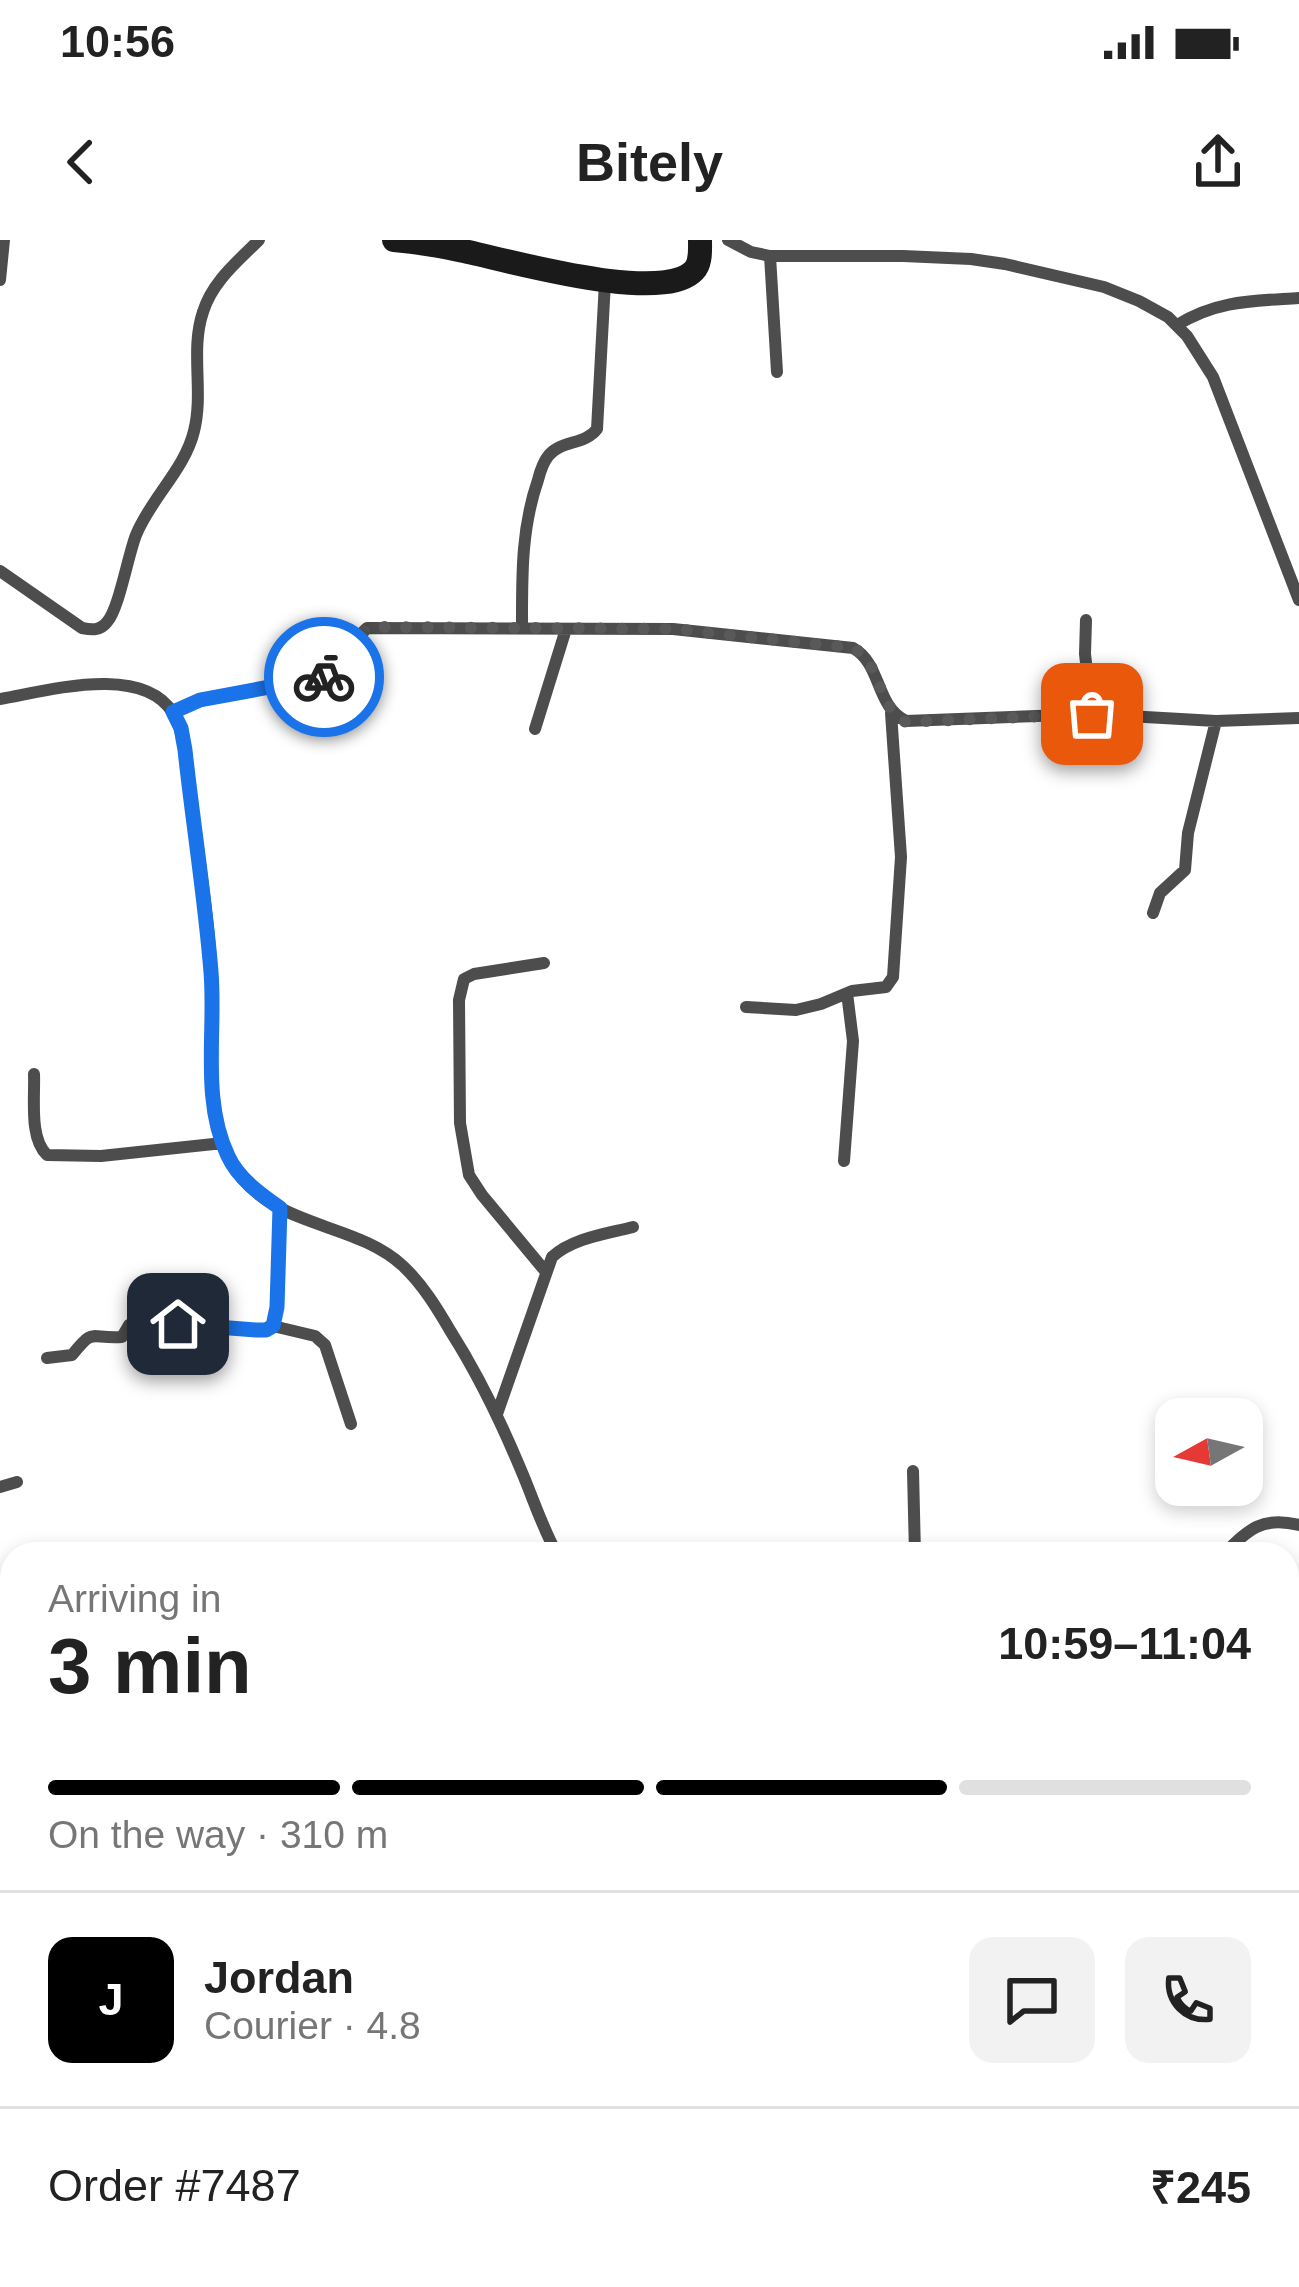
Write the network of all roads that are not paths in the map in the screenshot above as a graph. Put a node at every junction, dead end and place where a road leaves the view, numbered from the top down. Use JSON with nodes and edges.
{"nodes":[{"id":1,"x":4,"y":240,"type":"edge"},
{"id":2,"x":259,"y":240,"type":"edge"},
{"id":3,"x":394,"y":240,"type":"edge"},
{"id":4,"x":700,"y":240,"type":"edge"},
{"id":5,"x":728,"y":240,"type":"edge"},
{"id":6,"x":931,"y":240,"type":"edge"},
{"id":7,"x":770,"y":256,"type":"junction"},
{"id":8,"x":920,"y":257,"type":"junction"},
{"id":9,"x":0,"y":280,"type":"edge"},
{"id":10,"x":605,"y":282,"type":"junction"},
{"id":11,"x":1299,"y":298,"type":"edge"},
{"id":12,"x":1177,"y":325,"type":"junction"},
{"id":13,"x":777,"y":372,"type":"dead end"},
{"id":14,"x":0,"y":571,"type":"edge"},
{"id":15,"x":1299,"y":600,"type":"edge"},
{"id":16,"x":1086,"y":620,"type":"dead end"},
{"id":17,"x":522,"y":628,"type":"junction"},
{"id":18,"x":566,"y":629,"type":"junction"},
{"id":19,"x":0,"y":699,"type":"edge"},
{"id":20,"x":173,"y":712,"type":"junction"},
{"id":21,"x":892,"y":713,"type":"junction"},
{"id":22,"x":1092,"y":714,"type":"junction"},
{"id":23,"x":1299,"y":718,"type":"edge"},
{"id":24,"x":1216,"y":721,"type":"junction"},
{"id":25,"x":535,"y":729,"type":"dead end"},
{"id":26,"x":1154,"y":913,"type":"dead end"},
{"id":27,"x":544,"y":963,"type":"dead end"},
{"id":28,"x":847,"y":993,"type":"junction"},
{"id":29,"x":746,"y":1007,"type":"dead end"},
{"id":30,"x":34,"y":1073,"type":"dead end"},
{"id":31,"x":223,"y":1143,"type":"junction"},
{"id":32,"x":844,"y":1161,"type":"dead end"},
{"id":33,"x":280,"y":1208,"type":"junction"},
{"id":34,"x":633,"y":1227,"type":"dead end"},
{"id":35,"x":546,"y":1272,"type":"junction"},
{"id":36,"x":273,"y":1326,"type":"junction"},
{"id":37,"x":47,"y":1358,"type":"dead end"},
{"id":38,"x":496,"y":1414,"type":"junction"},
{"id":39,"x":350,"y":1424,"type":"dead end"},
{"id":40,"x":914,"y":1471,"type":"dead end"},
{"id":41,"x":17,"y":1482,"type":"dead end"},
{"id":42,"x":0,"y":1487,"type":"edge"},
{"id":43,"x":1299,"y":1525,"type":"edge"},
{"id":44,"x":551,"y":1542,"type":"edge"},
{"id":45,"x":916,"y":1542,"type":"edge"},
{"id":46,"x":1236,"y":1542,"type":"edge"}],
"edges":[{"from":1,"to":9,"type":"street"},
{"from":2,"to":14,"type":"street"},
{"from":3,"to":10,"type":"main road"},
{"from":4,"to":10,"type":"main road"},
{"from":5,"to":7,"type":"street"},
{"from":6,"to":8,"type":"street"},
{"from":7,"to":8,"type":"street"},
{"from":7,"to":13,"type":"street"},
{"from":8,"to":12,"type":"street"},
{"from":10,"to":17,"type":"street"},
{"from":11,"to":12,"type":"street"},
{"from":12,"to":15,"type":"street"},
{"from":16,"to":22,"type":"street"},
{"from":17,"to":18,"type":"street"},
{"from":17,"to":20,"type":"street"},
{"from":18,"to":21,"type":"street"},
{"from":18,"to":25,"type":"street"},
{"from":19,"to":20,"type":"street"},
{"from":20,"to":31,"type":"street"},
{"from":21,"to":22,"type":"street"},
{"from":21,"to":28,"type":"street"},
{"from":22,"to":24,"type":"street"},
{"from":23,"to":24,"type":"street"},
{"from":24,"to":26,"type":"street"},
{"from":27,"to":35,"type":"street"},
{"from":28,"to":29,"type":"street"},
{"from":28,"to":32,"type":"street"},
{"from":30,"to":31,"type":"street"},
{"from":31,"to":33,"type":"street"},
{"from":33,"to":36,"type":"street"},
{"from":33,"to":38,"type":"street"},
{"from":34,"to":35,"type":"street"},
{"from":35,"to":38,"type":"street"},
{"from":36,"to":37,"type":"street"},
{"from":36,"to":39,"type":"street"},
{"from":38,"to":44,"type":"street"},
{"from":40,"to":45,"type":"street"},
{"from":41,"to":42,"type":"street"},
{"from":43,"to":46,"type":"street"}]}
